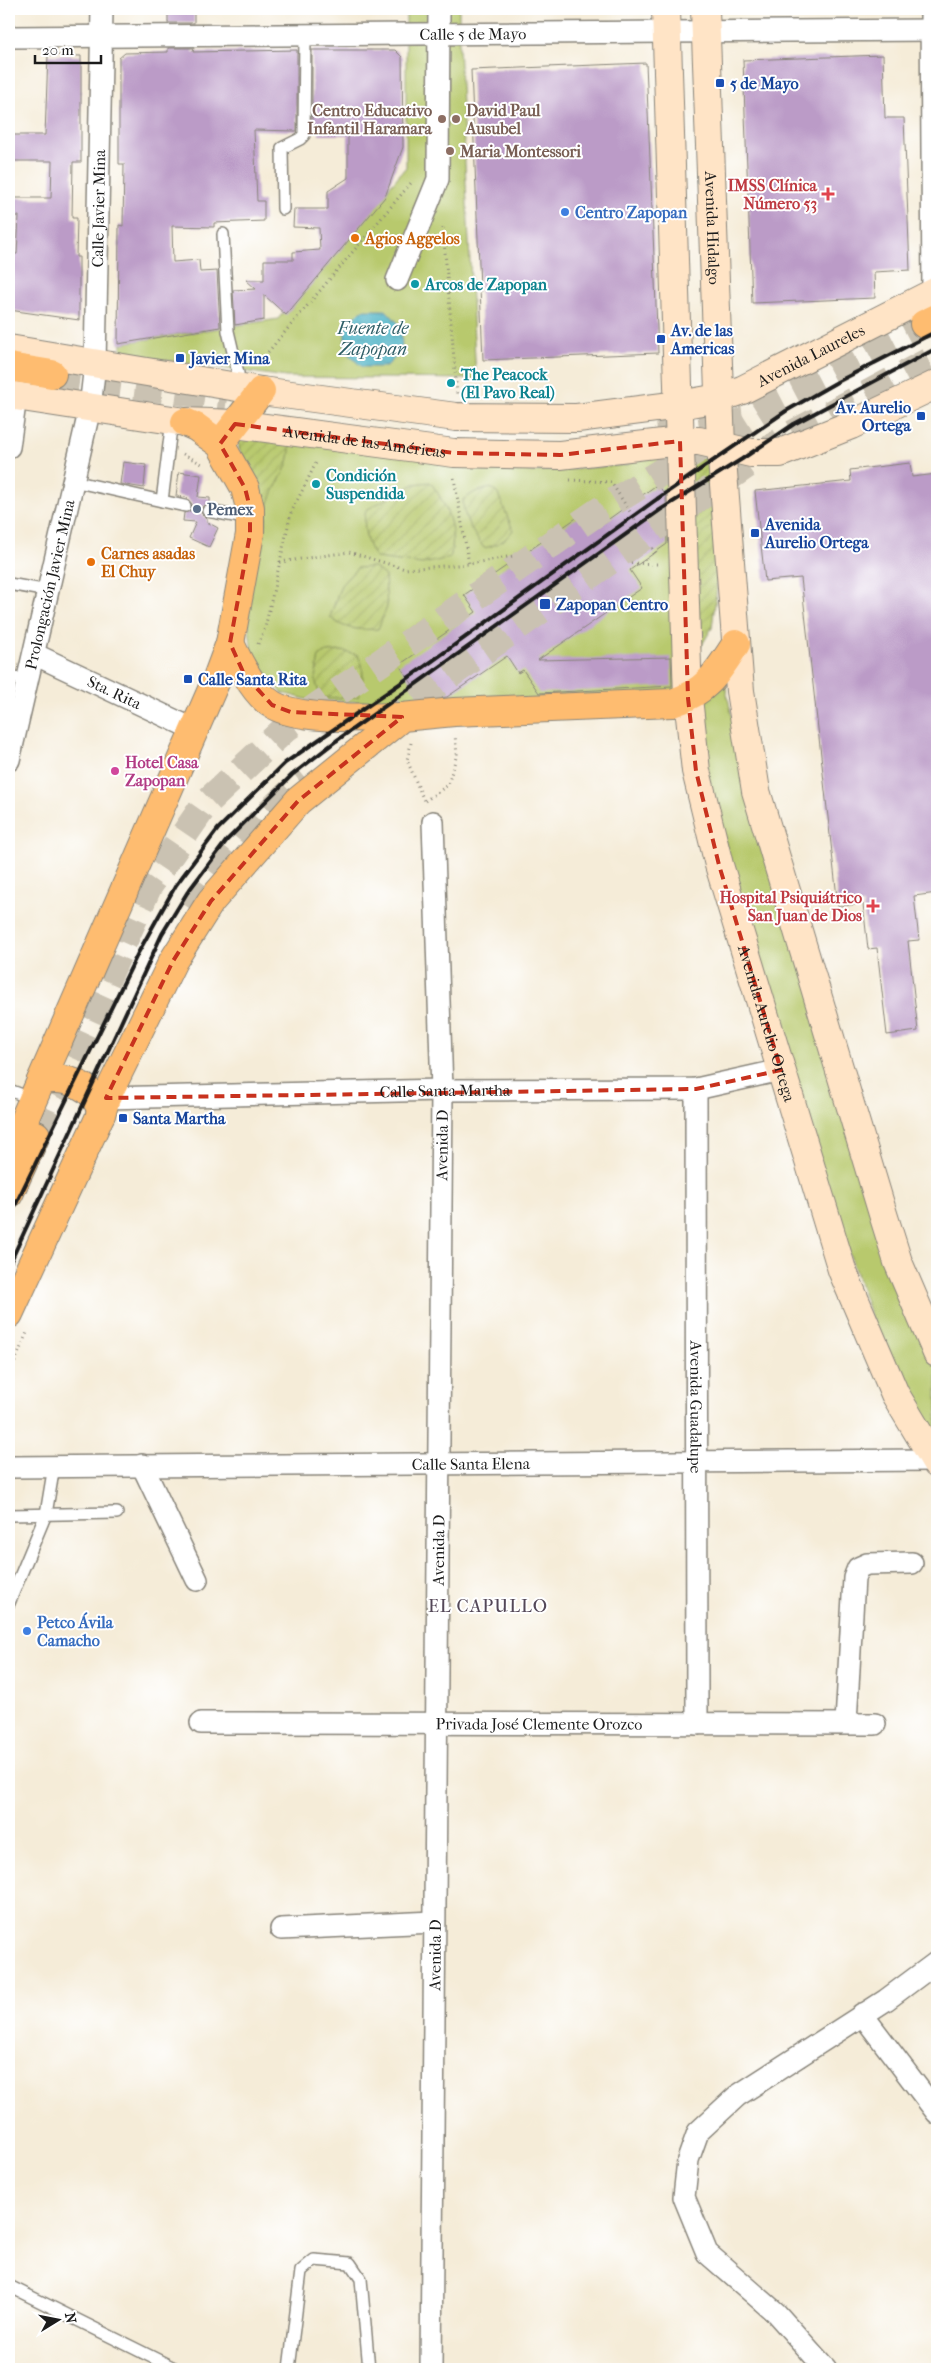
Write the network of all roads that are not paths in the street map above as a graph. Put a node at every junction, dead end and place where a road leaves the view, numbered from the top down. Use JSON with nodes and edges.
{"nodes":[{"id":1,"x":102,"y":9,"type":"edge"},
{"id":2,"x":439,"y":9,"type":"edge"},
{"id":3,"x":666,"y":20,"type":"edge"},
{"id":4,"x":705,"y":20,"type":"edge"},
{"id":5,"x":933,"y":23,"type":"edge"},
{"id":6,"x":439,"y":34,"type":"junction"},
{"id":7,"x":305,"y":35,"type":"junction"},
{"id":8,"x":9,"y":36,"type":"edge"},
{"id":9,"x":101,"y":37,"type":"junction"},
{"id":10,"x":283,"y":209,"type":"dead end"},
{"id":11,"x":223,"y":234,"type":"dead end"},
{"id":12,"x":397,"y":280,"type":"dead end"},
{"id":13,"x":933,"y":307,"type":"edge"},
{"id":14,"x":9,"y":349,"type":"edge"},
{"id":15,"x":95,"y":364,"type":"junction"},
{"id":16,"x":9,"y":368,"type":"edge"},
{"id":17,"x":52,"y":374,"type":"tunnel mouth"},
{"id":18,"x":937,"y":384,"type":"edge"},
{"id":19,"x":250,"y":389,"type":"junction"},
{"id":20,"x":12,"y":395,"type":"edge"},
{"id":21,"x":719,"y":398,"type":"junction"},
{"id":22,"x":679,"y":405,"type":"junction"},
{"id":23,"x":90,"y":408,"type":"junction"},
{"id":24,"x":178,"y":421,"type":"junction"},
{"id":25,"x":228,"y":434,"type":"junction"},
{"id":26,"x":680,"y":440,"type":"junction"},
{"id":27,"x":721,"y":446,"type":"junction"},
{"id":28,"x":9,"y":447,"type":"edge"},
{"id":29,"x":73,"y":481,"type":"junction"},
{"id":30,"x":162,"y":501,"type":"junction"},
{"id":31,"x":185,"y":506,"type":"dead end"},
{"id":32,"x":208,"y":511,"type":"dead end"},
{"id":33,"x":250,"y":519,"type":"junction"},
{"id":34,"x":9,"y":584,"type":"edge"},
{"id":35,"x":48,"y":591,"type":"junction"},
{"id":36,"x":230,"y":643,"type":"junction"},
{"id":37,"x":736,"y":644,"type":"junction"},
{"id":38,"x":34,"y":654,"type":"junction"},
{"id":39,"x":18,"y":678,"type":"edge"},
{"id":40,"x":688,"y":698,"type":"junction"},
{"id":41,"x":410,"y":716,"type":"junction"},
{"id":42,"x":194,"y":730,"type":"junction"},
{"id":43,"x":9,"y":760,"type":"edge"},
{"id":44,"x":433,"y":822,"type":"road end"},
{"id":45,"x":782,"y":1070,"type":"junction"},
{"id":46,"x":696,"y":1088,"type":"junction"},
{"id":47,"x":28,"y":1090,"type":"edge"},
{"id":48,"x":442,"y":1090,"type":"junction"},
{"id":49,"x":103,"y":1106,"type":"junction"},
{"id":50,"x":37,"y":1134,"type":"tunnel mouth"},
{"id":51,"x":71,"y":1150,"type":"dead end"},
{"id":52,"x":9,"y":1154,"type":"edge"},
{"id":53,"x":9,"y":1194,"type":"edge"},
{"id":54,"x":9,"y":1289,"type":"edge"},
{"id":55,"x":9,"y":1314,"type":"edge"},
{"id":56,"x":937,"y":1353,"type":"edge"},
{"id":57,"x":697,"y":1461,"type":"junction"},
{"id":58,"x":936,"y":1462,"type":"edge"},
{"id":59,"x":438,"y":1463,"type":"junction"},
{"id":60,"x":142,"y":1465,"type":"junction"},
{"id":61,"x":54,"y":1466,"type":"junction"},
{"id":62,"x":9,"y":1467,"type":"edge"},
{"id":63,"x":117,"y":1513,"type":"dead end"},
{"id":64,"x":46,"y":1514,"type":"junction"},
{"id":65,"x":9,"y":1515,"type":"edge"},
{"id":66,"x":912,"y":1563,"type":"dead end"},
{"id":67,"x":197,"y":1580,"type":"dead end"},
{"id":68,"x":9,"y":1603,"type":"edge"},
{"id":69,"x":201,"y":1723,"type":"dead end"},
{"id":70,"x":436,"y":1723,"type":"junction"},
{"id":71,"x":697,"y":1724,"type":"junction"},
{"id":72,"x":846,"y":1724,"type":"junction"},
{"id":73,"x":875,"y":1724,"type":"dead end"},
{"id":74,"x":434,"y":1922,"type":"junction"},
{"id":75,"x":280,"y":1928,"type":"dead end"},
{"id":76,"x":937,"y":1962,"type":"edge"},
{"id":77,"x":862,"y":2014,"type":"junction"},
{"id":78,"x":937,"y":2113,"type":"edge"},
{"id":79,"x":9,"y":2286,"type":"edge"},
{"id":80,"x":176,"y":2369,"type":"edge"},
{"id":81,"x":289,"y":2369,"type":"edge"},
{"id":82,"x":369,"y":2369,"type":"edge"},
{"id":83,"x":431,"y":2369,"type":"edge"},
{"id":84,"x":826,"y":2369,"type":"edge"}],
"edges":[{"from":1,"to":9,"type":"street","name":"Calle Javier Mina"},
{"from":2,"to":6,"type":"street"},
{"from":3,"to":4,"type":"street","name":"Calle 5 de Mayo"},
{"from":3,"to":6,"type":"street","name":"Calle 5 de Mayo"},
{"from":3,"to":22,"type":"main road"},
{"from":4,"to":5,"type":"street","name":"Calle 5 de Mayo"},
{"from":4,"to":21,"type":"main road","name":"Avenida Hidalgo"},
{"from":5,"to":13,"type":"street"},
{"from":6,"to":7,"type":"street","name":"Calle 5 de Mayo"},
{"from":6,"to":12,"type":"street"},
{"from":7,"to":9,"type":"street","name":"Calle 5 de Mayo"},
{"from":7,"to":10,"type":"lane"},
{"from":8,"to":9,"type":"street","name":"Calle 5 de Mayo"},
{"from":9,"to":15,"type":"street","name":"Calle Javier Mina"},
{"from":11,"to":19,"type":"lane"},
{"from":13,"to":21,"type":"main road","name":"Avenida Laureles"},
{"from":14,"to":15,"type":"main road"},
{"from":15,"to":19,"type":"main road"},
{"from":15,"to":23,"type":"street","name":"Calle Javier Mina"},
{"from":16,"to":17,"type":"main road"},
{"from":18,"to":27,"type":"main road"},
{"from":19,"to":22,"type":"main road"},
{"from":19,"to":25,"type":"main road"},
{"from":20,"to":23,"type":"main road","name":"Avenida de las Américas"},
{"from":20,"to":28,"type":"street"},
{"from":21,"to":22,"type":"main road","name":"Avenida Laureles"},
{"from":21,"to":27,"type":"main road","name":"Avenida Hidalgo"},
{"from":22,"to":26,"type":"main road"},
{"from":23,"to":24,"type":"main road","name":"Avenida de las Américas"},
{"from":23,"to":29,"type":"street","name":"Prolongación Javier Mina"},
{"from":24,"to":25,"type":"main road","name":"Avenida de las Américas"},
{"from":24,"to":30,"type":"lane"},
{"from":25,"to":26,"type":"main road","name":"Avenida de las Américas"},
{"from":25,"to":33,"type":"main road"},
{"from":26,"to":27,"type":"main road","name":"Avenida de las Américas"},
{"from":26,"to":40,"type":"main road","name":"Avenida Aurelio Ortega"},
{"from":27,"to":37,"type":"main road"},
{"from":29,"to":30,"type":"lane"},
{"from":29,"to":35,"type":"street","name":"Prolongación Javier Mina"},
{"from":30,"to":31,"type":"lane"},
{"from":32,"to":33,"type":"lane"},
{"from":33,"to":36,"type":"main road"},
{"from":34,"to":35,"type":"lane"},
{"from":35,"to":38,"type":"street","name":"Prolongación Javier Mina"},
{"from":36,"to":41,"type":"main road"},
{"from":36,"to":42,"type":"main road"},
{"from":37,"to":40,"type":"main road"},
{"from":37,"to":56,"type":"main road"},
{"from":38,"to":39,"type":"street","name":"Prolongación Javier Mina"},
{"from":38,"to":42,"type":"street","name":"Sta. Rita"},
{"from":39,"to":43,"type":"street","name":"Prolongación Javier Mina"},
{"from":40,"to":41,"type":"main road"},
{"from":40,"to":45,"type":"main road","name":"Avenida Aurelio Ortega"},
{"from":41,"to":49,"type":"main road"},
{"from":42,"to":47,"type":"main road"},
{"from":44,"to":48,"type":"street","name":"Avenida D"},
{"from":45,"to":46,"type":"street","name":"Calle Santa Martha"},
{"from":45,"to":58,"type":"main road","name":"Avenida Aurelio Ortega"},
{"from":46,"to":48,"type":"street","name":"Calle Santa Martha"},
{"from":46,"to":57,"type":"street","name":"Avenida Guadalupe"},
{"from":47,"to":49,"type":"main road"},
{"from":47,"to":52,"type":"main road"},
{"from":48,"to":49,"type":"street","name":"Calle Santa Martha"},
{"from":48,"to":59,"type":"street","name":"Avenida D"},
{"from":49,"to":55,"type":"main road"},
{"from":50,"to":53,"type":"main road"},
{"from":51,"to":54,"type":"main road"},
{"from":57,"to":58,"type":"street","name":"Calle Santa Elena"},
{"from":57,"to":59,"type":"street","name":"Calle Santa Elena"},
{"from":57,"to":71,"type":"street","name":"Avenida Guadalupe"},
{"from":59,"to":60,"type":"street","name":"Calle Santa Elena"},
{"from":59,"to":70,"type":"street","name":"Avenida D"},
{"from":60,"to":61,"type":"street","name":"Calle Santa Elena"},
{"from":60,"to":67,"type":"street"},
{"from":61,"to":62,"type":"street","name":"Calle Santa Elena"},
{"from":61,"to":64,"type":"lane"},
{"from":63,"to":64,"type":"lane"},
{"from":64,"to":65,"type":"lane"},
{"from":64,"to":68,"type":"lane"},
{"from":66,"to":72,"type":"street"},
{"from":69,"to":70,"type":"street","name":"Privada José Clemente Orozco"},
{"from":70,"to":71,"type":"street","name":"Privada José Clemente Orozco"},
{"from":70,"to":74,"type":"street","name":"Avenida D"},
{"from":71,"to":72,"type":"street","name":"Privada José Clemente Orozco"},
{"from":72,"to":73,"type":"street","name":"Privada José Clemente Orozco"},
{"from":74,"to":75,"type":"street"},
{"from":74,"to":83,"type":"street","name":"Avenida D"},
{"from":76,"to":77,"type":"street"},
{"from":77,"to":78,"type":"street"},
{"from":77,"to":84,"type":"street"},
{"from":79,"to":80,"type":"lane"},
{"from":81,"to":82,"type":"lane"}]}
